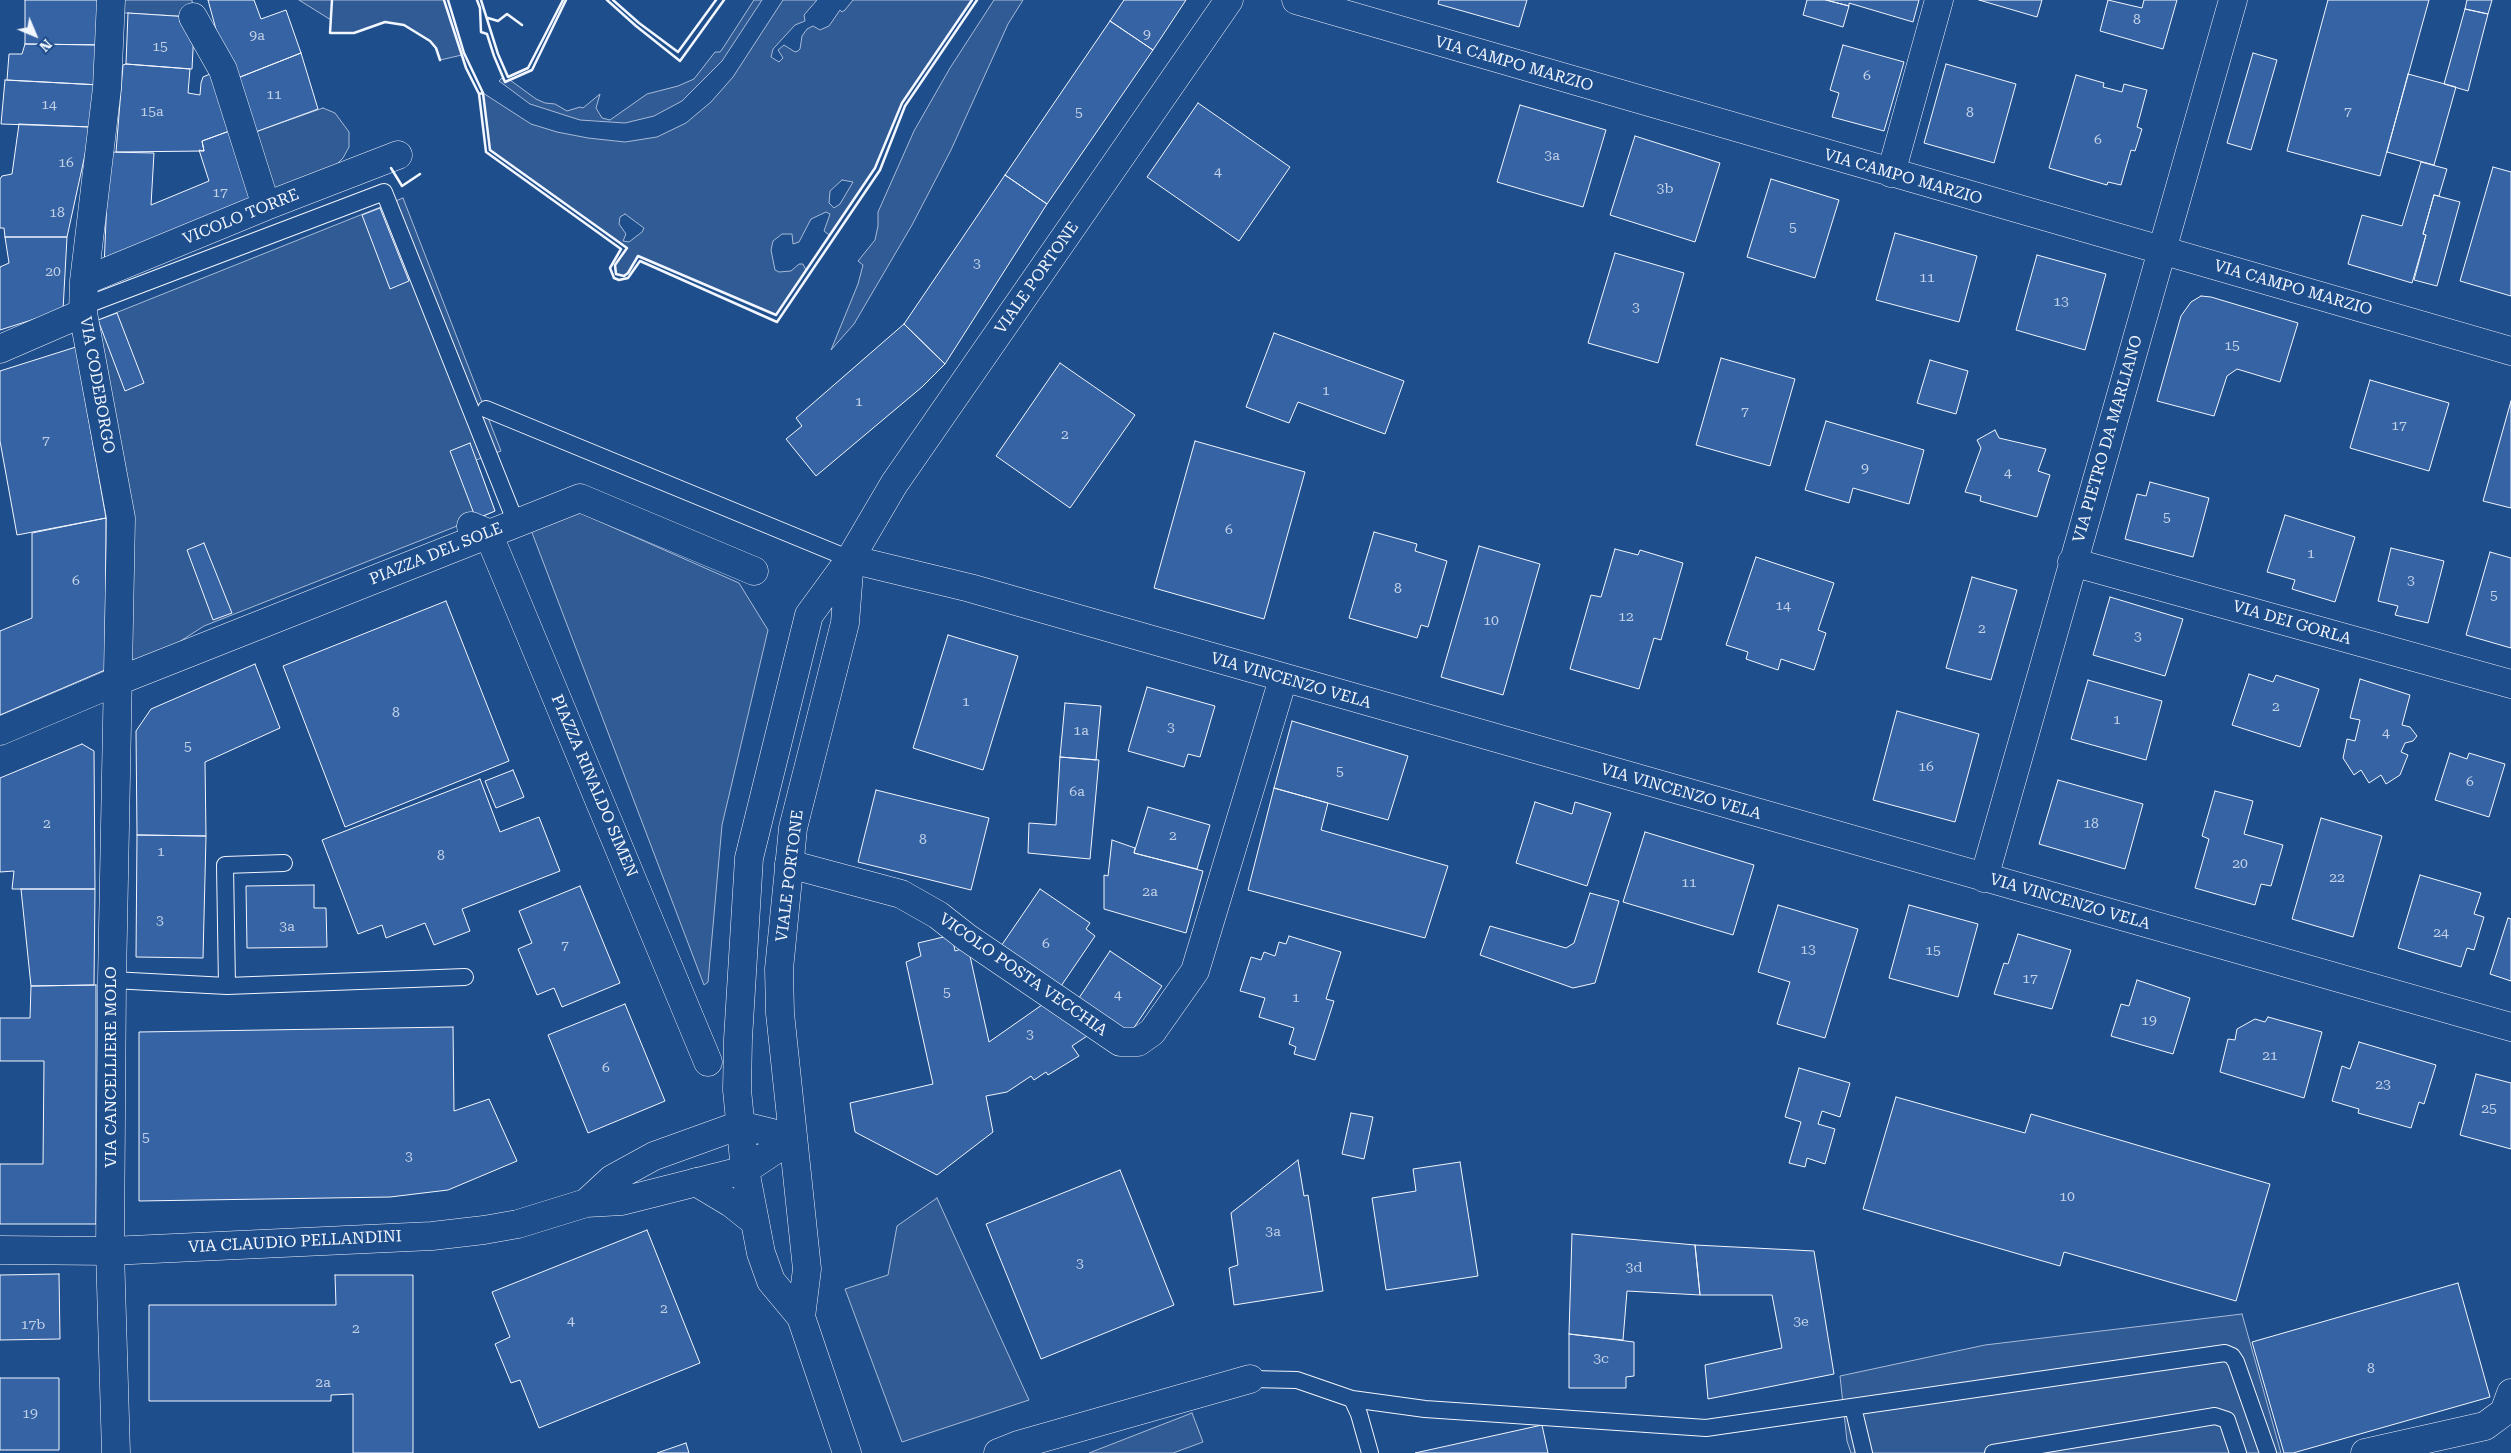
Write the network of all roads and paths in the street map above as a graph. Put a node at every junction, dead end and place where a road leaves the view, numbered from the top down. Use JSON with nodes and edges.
{"nodes":[{"id":1,"x":111,"y":0,"type":"edge"},
{"id":2,"x":1229,"y":0,"type":"edge"},
{"id":3,"x":1296,"y":0,"type":"edge"},
{"id":4,"x":1939,"y":0,"type":"edge"},
{"id":5,"x":2233,"y":0,"type":"edge"},
{"id":6,"x":193,"y":17,"type":"dead end"},
{"id":7,"x":398,"y":155,"type":"dead end"},
{"id":8,"x":1891,"y":174,"type":"junction"},
{"id":9,"x":266,"y":206,"type":"junction"},
{"id":10,"x":2163,"y":250,"type":"junction"},
{"id":11,"x":84,"y":300,"type":"junction"},
{"id":12,"x":0,"y":349,"type":"edge"},
{"id":13,"x":2511,"y":351,"type":"edge"},
{"id":14,"x":486,"y":410,"type":"dead end"},
{"id":15,"x":516,"y":523,"type":"junction"},
{"id":16,"x":477,"y":528,"type":"junction"},
{"id":17,"x":850,"y":559,"type":"junction"},
{"id":18,"x":2072,"y":562,"type":"junction"},
{"id":19,"x":754,"y":571,"type":"dead end"},
{"id":20,"x":1283,"y":679,"type":"junction"},
{"id":21,"x":118,"y":681,"type":"junction"},
{"id":22,"x":2511,"y":684,"type":"edge"},
{"id":23,"x":0,"y":731,"type":"edge"},
{"id":24,"x":284,"y":863,"type":"dead end"},
{"id":25,"x":789,"y":864,"type":"junction"},
{"id":26,"x":1984,"y":878,"type":"junction"},
{"id":27,"x":465,"y":977,"type":"dead end"},
{"id":28,"x":112,"y":980,"type":"junction"},
{"id":29,"x":227,"y":986,"type":"junction"},
{"id":30,"x":2511,"y":1026,"type":"edge"},
{"id":31,"x":708,"y":1062,"type":"dead end"},
{"id":32,"x":740,"y":1124,"type":"junction"},
{"id":33,"x":793,"y":1138,"type":"junction"},
{"id":34,"x":745,"y":1170,"type":"junction"},
{"id":35,"x":696,"y":1182,"type":"junction"},
{"id":36,"x":586,"y":1202,"type":"junction"},
{"id":37,"x":755,"y":1222,"type":"junction"},
{"id":38,"x":0,"y":1250,"type":"edge"},
{"id":39,"x":110,"y":1251,"type":"junction"},
{"id":40,"x":801,"y":1317,"type":"junction"},
{"id":41,"x":1250,"y":1379,"type":"joint"},
{"id":42,"x":2511,"y":1393,"type":"edge"},
{"id":43,"x":1352,"y":1399,"type":"junction"},
{"id":44,"x":1853,"y":1407,"type":"junction"},
{"id":45,"x":116,"y":1453,"type":"edge"},
{"id":46,"x":847,"y":1453,"type":"edge"},
{"id":47,"x":998,"y":1453,"type":"edge"},
{"id":48,"x":1370,"y":1453,"type":"edge"},
{"id":49,"x":1864,"y":1453,"type":"edge"},
{"id":50,"x":1993,"y":1453,"type":"edge"},
{"id":51,"x":2238,"y":1453,"type":"edge"},
{"id":52,"x":2268,"y":1453,"type":"edge"},
{"id":53,"x":2365,"y":1453,"type":"edge"}],
"edges":[{"from":1,"to":11,"type":"street","name":"VIA CODEBORGO"},
{"from":2,"to":17,"type":"street","name":"VIALE PORTONE"},
{"from":3,"to":8,"type":"street","name":"VIA CAMPO MARZIO"},
{"from":4,"to":8,"type":"street"},
{"from":5,"to":10,"type":"street","name":"VIA PIETRO DA MARLIANO"},
{"from":6,"to":9,"type":"street"},
{"from":7,"to":9,"type":"street","name":"VICOLO TORRE"},
{"from":8,"to":10,"type":"street","name":"VIA CAMPO MARZIO"},
{"from":9,"to":11,"type":"street","name":"VICOLO TORRE"},
{"from":10,"to":13,"type":"street","name":"VIA CAMPO MARZIO"},
{"from":10,"to":18,"type":"street","name":"VIA PIETRO DA MARLIANO"},
{"from":11,"to":12,"type":"street","name":"VICOLO TORRE"},
{"from":11,"to":15,"type":"lane"},
{"from":11,"to":21,"type":"street","name":"VIA CODEBORGO"},
{"from":14,"to":17,"type":"lane"},
{"from":15,"to":16,"type":"street","name":"PIAZZA DEL SOLE"},
{"from":15,"to":19,"type":"street","name":"PIAZZA DEL SOLE"},
{"from":16,"to":21,"type":"street","name":"PIAZZA DEL SOLE"},
{"from":16,"to":31,"type":"street","name":"PIAZZA RINALDO SIMEN"},
{"from":17,"to":20,"type":"street","name":"VIA VINCENZO VELA"},
{"from":17,"to":25,"type":"street","name":"VIALE PORTONE"},
{"from":17,"to":32,"type":"street","name":"VIALE PORTONE"},
{"from":18,"to":22,"type":"street","name":"VIA DEI GORLA"},
{"from":18,"to":26,"type":"street","name":"VIA PIETRO DA MARLIANO"},
{"from":20,"to":25,"type":"street","name":"VICOLO POSTA VECCHIA"},
{"from":20,"to":26,"type":"street","name":"VIA VINCENZO VELA"},
{"from":21,"to":23,"type":"street","name":"PIAZZA DEL SOLE"},
{"from":21,"to":28,"type":"street","name":"VIA CANCELLIERE MOLO"},
{"from":24,"to":29,"type":"lane"},
{"from":25,"to":33,"type":"street","name":"VIALE PORTONE"},
{"from":26,"to":30,"type":"street","name":"VIA VINCENZO VELA"},
{"from":27,"to":29,"type":"lane"},
{"from":28,"to":29,"type":"lane"},
{"from":28,"to":39,"type":"street","name":"VIA CANCELLIERE MOLO"},
{"from":32,"to":33,"type":"street"},
{"from":32,"to":34,"type":"street","name":"VIALE PORTONE"},
{"from":32,"to":36,"type":"street","name":"VIA CLAUDIO PELLANDINI"},
{"from":33,"to":34,"type":"street","name":"VIA CLAUDIO PELLANDINI"},
{"from":33,"to":40,"type":"street","name":"VIALE PORTONE"},
{"from":34,"to":35,"type":"street","name":"VIA CLAUDIO PELLANDINI"},
{"from":34,"to":37,"type":"street","name":"VIALE PORTONE"},
{"from":35,"to":36,"type":"street","name":"VIA CLAUDIO PELLANDINI"},
{"from":35,"to":37,"type":"street"},
{"from":36,"to":39,"type":"street","name":"VIA CLAUDIO PELLANDINI"},
{"from":37,"to":40,"type":"street","name":"VIALE PORTONE"},
{"from":38,"to":39,"type":"street","name":"VIA CLAUDIO PELLANDINI"},
{"from":39,"to":45,"type":"street","name":"VIA CANCELLIERE MOLO"},
{"from":40,"to":46,"type":"street"},
{"from":41,"to":43,"type":"lane"},
{"from":41,"to":47,"type":"street"},
{"from":42,"to":53,"type":"street"},
{"from":43,"to":44,"type":"lane"},
{"from":43,"to":48,"type":"lane"},
{"from":44,"to":49,"type":"lane"},
{"from":44,"to":52,"type":"lane"},
{"from":50,"to":51,"type":"lane"}]}
